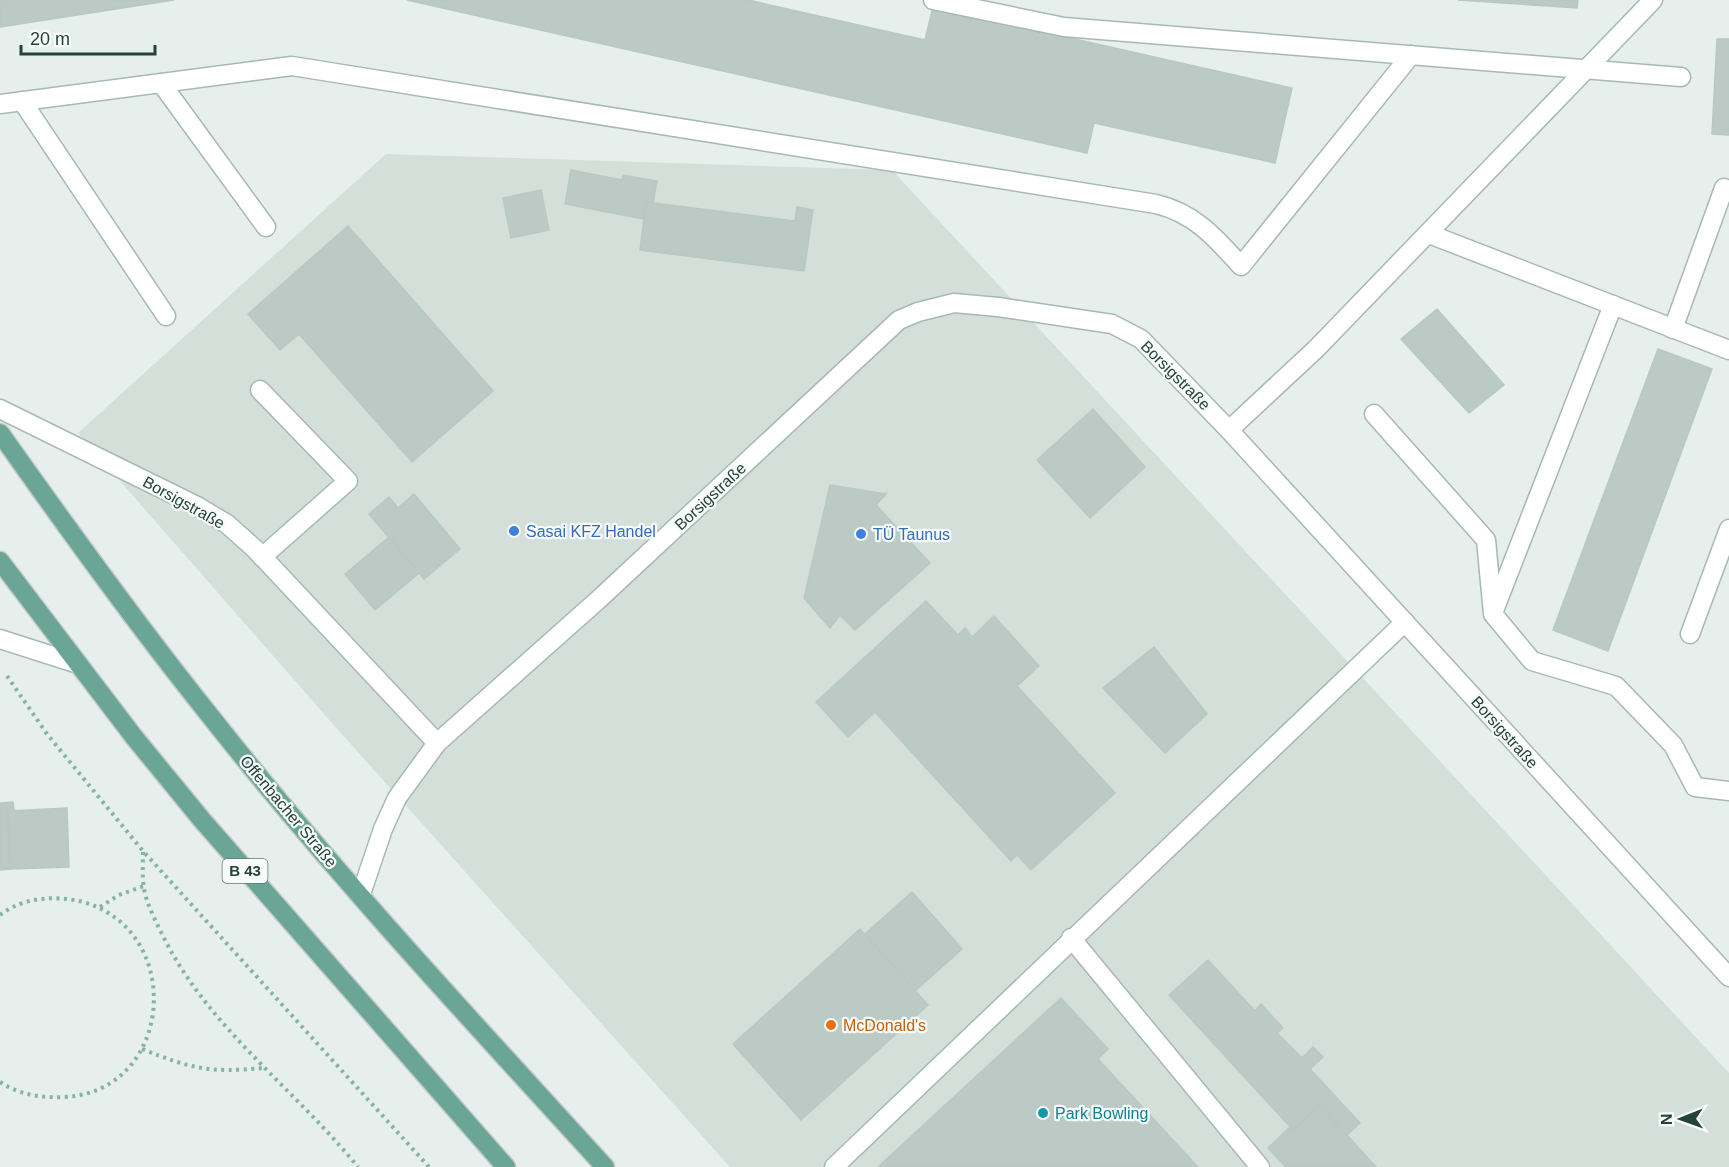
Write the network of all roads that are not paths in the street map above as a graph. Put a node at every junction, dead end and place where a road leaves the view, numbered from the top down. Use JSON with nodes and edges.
{"nodes":[{"id":1,"x":933,"y":0,"type":"edge"},
{"id":2,"x":1653,"y":0,"type":"edge"},
{"id":3,"x":1411,"y":55,"type":"junction"},
{"id":4,"x":1587,"y":69,"type":"junction"},
{"id":5,"x":1681,"y":77,"type":"dead end"},
{"id":6,"x":161,"y":83,"type":"junction"},
{"id":7,"x":22,"y":101,"type":"junction"},
{"id":8,"x":0,"y":104,"type":"edge"},
{"id":9,"x":1724,"y":188,"type":"dead end"},
{"id":10,"x":266,"y":227,"type":"dead end"},
{"id":11,"x":1429,"y":234,"type":"junction"},
{"id":12,"x":1613,"y":305,"type":"junction"},
{"id":13,"x":166,"y":316,"type":"dead end"},
{"id":14,"x":1673,"y":329,"type":"junction"},
{"id":15,"x":1729,"y":350,"type":"edge"},
{"id":16,"x":260,"y":390,"type":"dead end"},
{"id":17,"x":0,"y":409,"type":"edge"},
{"id":18,"x":1374,"y":414,"type":"dead end"},
{"id":19,"x":1229,"y":430,"type":"junction"},
{"id":20,"x":0,"y":433,"type":"edge"},
{"id":21,"x":1729,"y":529,"type":"edge"},
{"id":22,"x":262,"y":557,"type":"junction"},
{"id":23,"x":0,"y":561,"type":"edge"},
{"id":24,"x":1493,"y":614,"type":"junction"},
{"id":25,"x":1405,"y":622,"type":"junction"},
{"id":26,"x":1690,"y":634,"type":"dead end"},
{"id":27,"x":0,"y":639,"type":"edge"},
{"id":28,"x":78,"y":664,"type":"junction"},
{"id":29,"x":436,"y":742,"type":"junction"},
{"id":30,"x":1729,"y":791,"type":"edge"},
{"id":31,"x":361,"y":894,"type":"junction"},
{"id":32,"x":1071,"y":938,"type":"junction"},
{"id":33,"x":1729,"y":977,"type":"edge"},
{"id":34,"x":506,"y":1167,"type":"edge"},
{"id":35,"x":605,"y":1167,"type":"edge"},
{"id":36,"x":834,"y":1167,"type":"edge"},
{"id":37,"x":1260,"y":1167,"type":"edge"}],
"edges":[{"from":1,"to":3,"type":"street"},
{"from":2,"to":4,"type":"street"},
{"from":3,"to":4,"type":"street"},
{"from":3,"to":6,"type":"street"},
{"from":4,"to":5,"type":"street"},
{"from":4,"to":11,"type":"street"},
{"from":6,"to":7,"type":"street"},
{"from":6,"to":10,"type":"street"},
{"from":7,"to":8,"type":"street"},
{"from":7,"to":13,"type":"street"},
{"from":9,"to":14,"type":"street"},
{"from":11,"to":12,"type":"street"},
{"from":11,"to":19,"type":"street"},
{"from":12,"to":14,"type":"street"},
{"from":12,"to":24,"type":"street"},
{"from":14,"to":15,"type":"street"},
{"from":16,"to":22,"type":"street"},
{"from":17,"to":22,"type":"street","name":"Borsigstraße"},
{"from":18,"to":24,"type":"street"},
{"from":19,"to":25,"type":"street","name":"Borsigstraße"},
{"from":19,"to":29,"type":"street","name":"Borsigstraße"},
{"from":20,"to":31,"type":"main road","name":"Offenbacher Straße"},
{"from":21,"to":26,"type":"street"},
{"from":22,"to":29,"type":"street","name":"Borsigstraße"},
{"from":23,"to":28,"type":"main road","number":"B 43"},
{"from":24,"to":30,"type":"street"},
{"from":25,"to":32,"type":"street"},
{"from":25,"to":33,"type":"street","name":"Borsigstraße"},
{"from":27,"to":28,"type":"street"},
{"from":28,"to":34,"type":"main road","number":"B 43"},
{"from":29,"to":31,"type":"street","name":"Borsigstraße"},
{"from":31,"to":35,"type":"main road","name":"Offenbacher Straße"},
{"from":32,"to":36,"type":"street"},
{"from":32,"to":37,"type":"street"}]}
